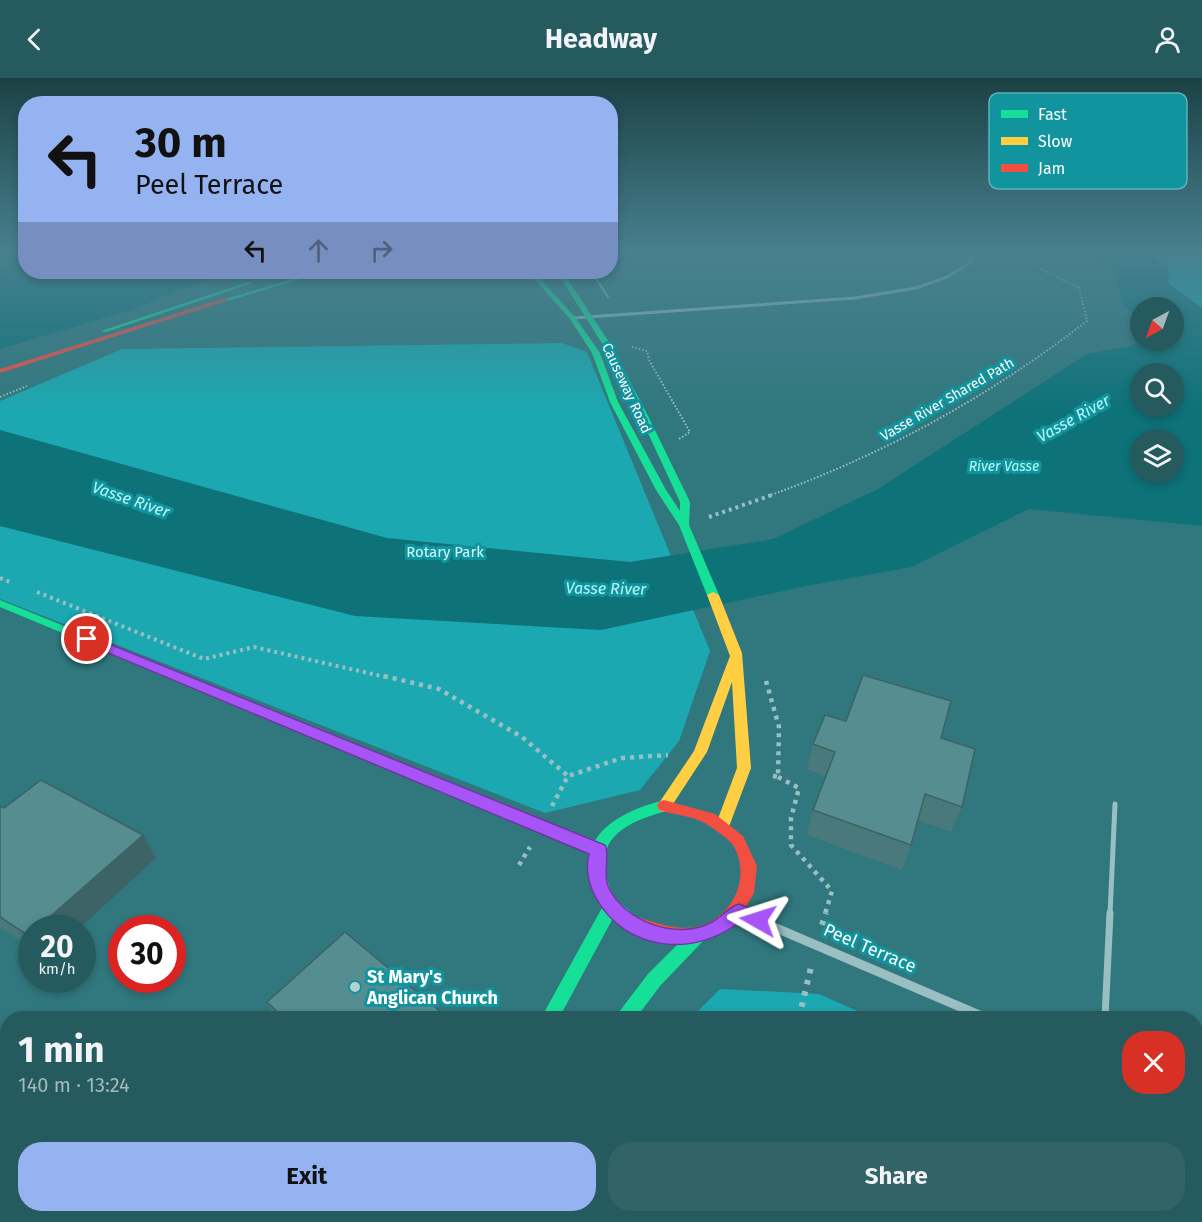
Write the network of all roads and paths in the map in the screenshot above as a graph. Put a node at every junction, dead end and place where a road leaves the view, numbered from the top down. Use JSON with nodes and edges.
{"nodes":[{"id":1,"x":185,"y":303,"type":"edge"},
{"id":2,"x":214,"y":303,"type":"edge"},
{"id":3,"x":560,"y":303,"type":"edge"},
{"id":4,"x":581,"y":303,"type":"edge"},
{"id":5,"x":780,"y":303,"type":"edge"},
{"id":6,"x":1083,"y":303,"type":"edge"},
{"id":7,"x":590,"y":317,"type":"junction"},
{"id":8,"x":573,"y":318,"type":"junction"},
{"id":9,"x":0,"y":364,"type":"edge"},
{"id":10,"x":0,"y":371,"type":"edge"},
{"id":11,"x":709,"y":517,"type":"dead end"},
{"id":12,"x":684,"y":525,"type":"junction"},
{"id":13,"x":0,"y":578,"type":"edge"},
{"id":14,"x":11,"y":582,"type":"dead end"},
{"id":15,"x":32,"y":591,"type":"dead end"},
{"id":16,"x":0,"y":603,"type":"edge"},
{"id":17,"x":736,"y":653,"type":"junction"},
{"id":18,"x":568,"y":776,"type":"dead end"},
{"id":19,"x":778,"y":777,"type":"dead end"},
{"id":20,"x":1115,"y":804,"type":"dead end"},
{"id":21,"x":664,"y":806,"type":"junction"},
{"id":22,"x":723,"y":824,"type":"junction"},
{"id":23,"x":598,"y":850,"type":"junction"},
{"id":24,"x":611,"y":907,"type":"junction"},
{"id":25,"x":739,"y":912,"type":"junction"},
{"id":26,"x":698,"y":935,"type":"junction"},
{"id":27,"x":816,"y":945,"type":"junction"},
{"id":28,"x":554,"y":1011,"type":"edge"},
{"id":29,"x":630,"y":1011,"type":"edge"},
{"id":30,"x":801,"y":1011,"type":"edge"},
{"id":31,"x":970,"y":1011,"type":"edge"},
{"id":32,"x":1105,"y":1011,"type":"edge"}],
"edges":[{"from":1,"to":9,"type":"main road"},
{"from":2,"to":10,"type":"main road"},
{"from":3,"to":8,"type":"main road","name":"Causeway Road"},
{"from":4,"to":7,"type":"main road","name":"Causeway Road"},
{"from":5,"to":7,"type":"street"},
{"from":6,"to":11,"type":"path","name":"Vasse River Shared Path"},
{"from":7,"to":8,"type":"street"},
{"from":7,"to":12,"type":"main road","name":"Causeway Road"},
{"from":8,"to":12,"type":"main road","name":"Causeway Road"},
{"from":12,"to":17,"type":"main road","name":"Causeway Road"},
{"from":13,"to":14,"type":"path"},
{"from":15,"to":18,"type":"path"},
{"from":16,"to":23,"type":"main road"},
{"from":17,"to":21,"type":"main road"},
{"from":17,"to":22,"type":"main road","name":"Causeway Road"},
{"from":19,"to":27,"type":"path"},
{"from":20,"to":32,"type":"lane"},
{"from":21,"to":22,"type":"main road"},
{"from":21,"to":23,"type":"main road"},
{"from":22,"to":25,"type":"main road"},
{"from":23,"to":24,"type":"main road"},
{"from":24,"to":26,"type":"main road"},
{"from":24,"to":28,"type":"main road"},
{"from":25,"to":26,"type":"main road"},
{"from":25,"to":27,"type":"street","name":"Peel Terrace"},
{"from":26,"to":29,"type":"main road"},
{"from":27,"to":30,"type":"path"},
{"from":27,"to":31,"type":"street","name":"Peel Terrace"}]}
